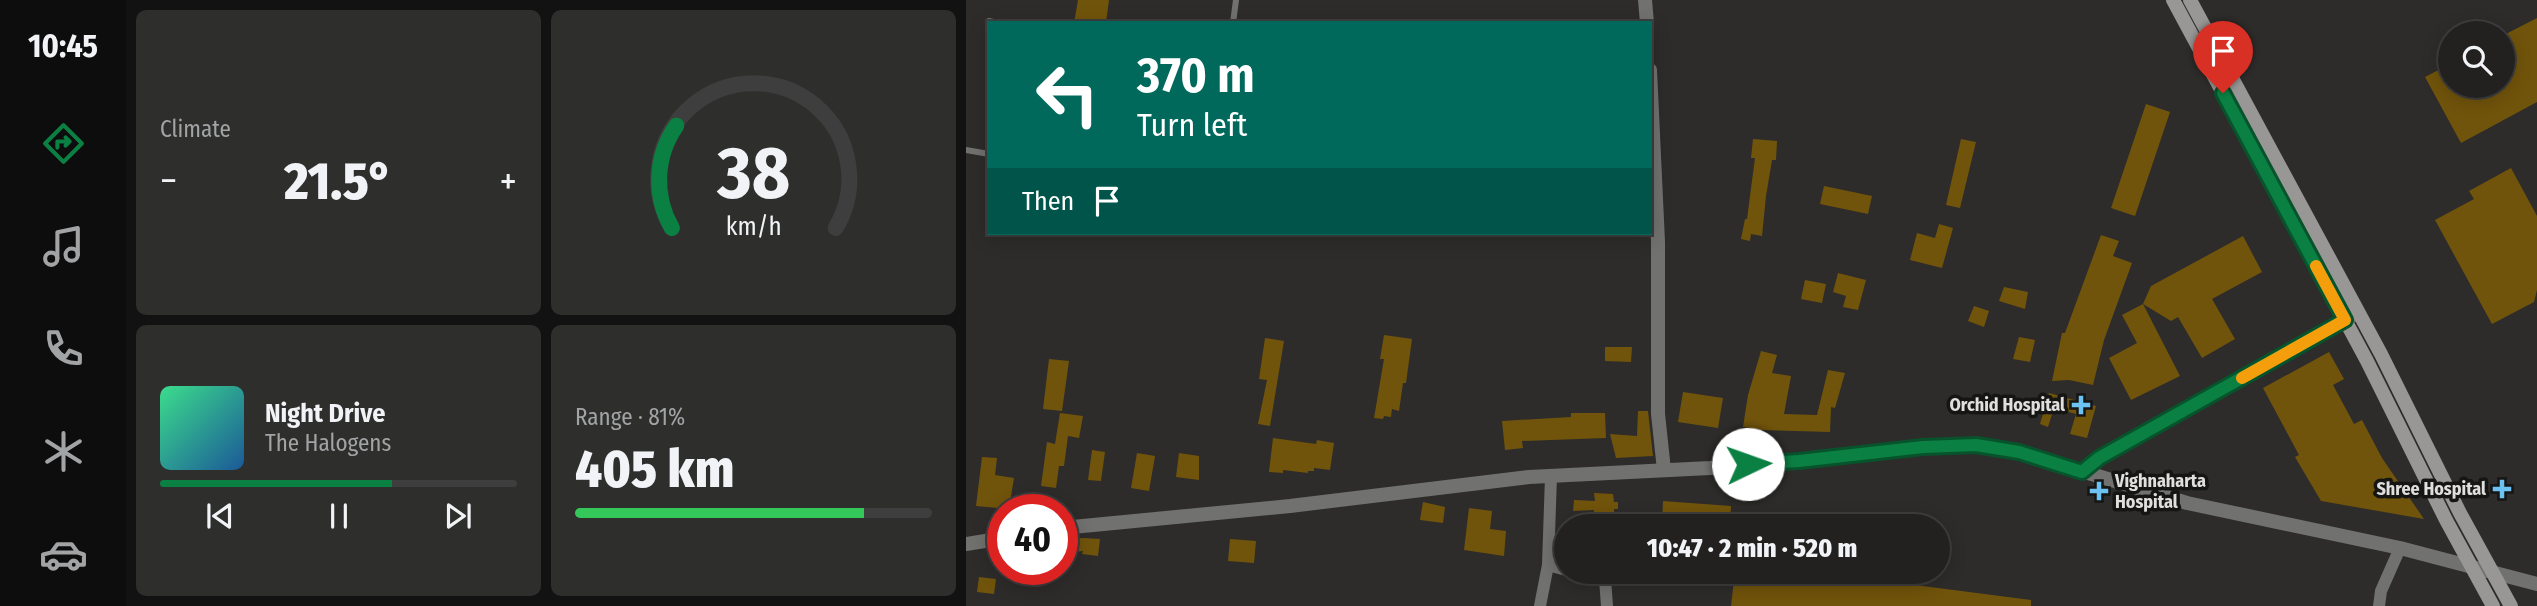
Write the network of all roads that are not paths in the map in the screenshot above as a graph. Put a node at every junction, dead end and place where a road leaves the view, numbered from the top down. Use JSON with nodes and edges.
{"nodes":[{"id":1,"x":1236,"y":0,"type":"edge"},
{"id":2,"x":1645,"y":0,"type":"edge"},
{"id":3,"x":2173,"y":0,"type":"edge"},
{"id":4,"x":2190,"y":0,"type":"edge"},
{"id":5,"x":1233,"y":21,"type":"edge"},
{"id":6,"x":1647,"y":21,"type":"edge"},
{"id":7,"x":1652,"y":113,"type":"edge"},
{"id":8,"x":966,"y":150,"type":"edge"},
{"id":9,"x":987,"y":154,"type":"edge"},
{"id":10,"x":2359,"y":313,"type":"junction"},
{"id":11,"x":2345,"y":320,"type":"junction"},
{"id":12,"x":1664,"y":470,"type":"junction"},
{"id":13,"x":2082,"y":472,"type":"junction"},
{"id":14,"x":1551,"y":476,"type":"junction"},
{"id":15,"x":1078,"y":526,"type":"edge"},
{"id":16,"x":987,"y":541,"type":"edge"},
{"id":17,"x":966,"y":544,"type":"edge"},
{"id":18,"x":2400,"y":548,"type":"junction"},
{"id":19,"x":1548,"y":565,"type":"junction"},
{"id":20,"x":2472,"y":566,"type":"junction"},
{"id":21,"x":1554,"y":567,"type":"edge"},
{"id":22,"x":2492,"y":572,"type":"junction"},
{"id":23,"x":1605,"y":584,"type":"edge"},
{"id":24,"x":2537,"y":584,"type":"edge"},
{"id":25,"x":1540,"y":606,"type":"edge"},
{"id":26,"x":1607,"y":606,"type":"edge"},
{"id":27,"x":2379,"y":606,"type":"edge"},
{"id":28,"x":2493,"y":606,"type":"edge"},
{"id":29,"x":2511,"y":606,"type":"edge"}],
"edges":[{"from":1,"to":5,"type":"lane"},
{"from":2,"to":6,"type":"street"},
{"from":3,"to":11,"type":"main road"},
{"from":4,"to":10,"type":"main road"},
{"from":7,"to":12,"type":"street"},
{"from":8,"to":9,"type":"lane"},
{"from":10,"to":11,"type":"street"},
{"from":10,"to":22,"type":"main road"},
{"from":11,"to":13,"type":"street"},
{"from":11,"to":20,"type":"main road"},
{"from":12,"to":13,"type":"street"},
{"from":12,"to":14,"type":"street"},
{"from":13,"to":18,"type":"street"},
{"from":14,"to":15,"type":"street"},
{"from":14,"to":19,"type":"street"},
{"from":16,"to":17,"type":"street"},
{"from":18,"to":20,"type":"street"},
{"from":18,"to":27,"type":"street"},
{"from":19,"to":21,"type":"street"},
{"from":19,"to":25,"type":"street"},
{"from":20,"to":22,"type":"street"},
{"from":20,"to":28,"type":"main road"},
{"from":22,"to":24,"type":"street"},
{"from":22,"to":29,"type":"main road"},
{"from":23,"to":26,"type":"street"}]}
